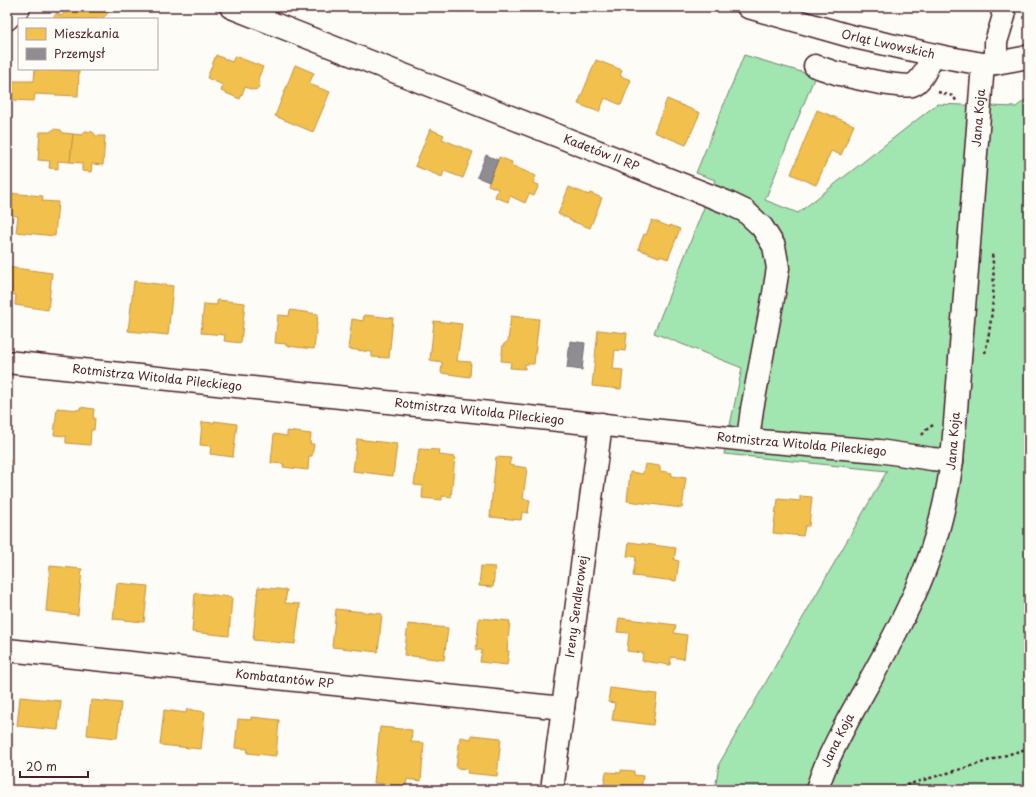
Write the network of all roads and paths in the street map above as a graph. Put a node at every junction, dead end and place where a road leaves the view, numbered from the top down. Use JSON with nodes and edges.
{"nodes":[{"id":1,"x":19,"y":7,"type":"edge"},
{"id":2,"x":231,"y":7,"type":"edge"},
{"id":3,"x":748,"y":7,"type":"edge"},
{"id":4,"x":1001,"y":7,"type":"edge"},
{"id":5,"x":794,"y":13,"type":"edge"},
{"id":6,"x":7,"y":19,"type":"edge"},
{"id":7,"x":932,"y":55,"type":"junction"},
{"id":8,"x":1029,"y":56,"type":"edge"},
{"id":9,"x":990,"y":63,"type":"junction"},
{"id":10,"x":815,"y":66,"type":"dead end"},
{"id":11,"x":7,"y":362,"type":"edge"},
{"id":12,"x":601,"y":424,"type":"junction"},
{"id":13,"x":748,"y":440,"type":"junction"},
{"id":14,"x":952,"y":461,"type":"junction"},
{"id":15,"x":7,"y":650,"type":"edge"},
{"id":16,"x":563,"y":708,"type":"junction"},
{"id":17,"x":1029,"y":748,"type":"edge"},
{"id":18,"x":552,"y":790,"type":"edge"},
{"id":19,"x":817,"y":790,"type":"edge"},
{"id":20,"x":889,"y":790,"type":"edge"}],
"edges":[{"from":1,"to":6,"type":"street"},
{"from":2,"to":13,"type":"street","name":"Kadetów II RP"},
{"from":3,"to":5,"type":"street","name":"Orląt Lwowskich"},
{"from":4,"to":9,"type":"street","name":"Jana Koja"},
{"from":5,"to":7,"type":"street","name":"Orląt Lwowskich"},
{"from":7,"to":9,"type":"street","name":"Orląt Lwowskich"},
{"from":7,"to":10,"type":"street"},
{"from":8,"to":9,"type":"street","name":"Orląt Lwowskich"},
{"from":9,"to":14,"type":"street","name":"Jana Koja"},
{"from":11,"to":12,"type":"street","name":"Rotmistrza Witolda Pileckiego"},
{"from":12,"to":13,"type":"street","name":"Rotmistrza Witolda Pileckiego"},
{"from":12,"to":16,"type":"street","name":"Ireny Sendlerowej"},
{"from":13,"to":14,"type":"street","name":"Rotmistrza Witolda Pileckiego"},
{"from":14,"to":19,"type":"street","name":"Jana Koja"},
{"from":15,"to":16,"type":"street","name":"Kombatantów RP"},
{"from":16,"to":18,"type":"street","name":"Ireny Sendlerowej"},
{"from":17,"to":20,"type":"path"}]}
